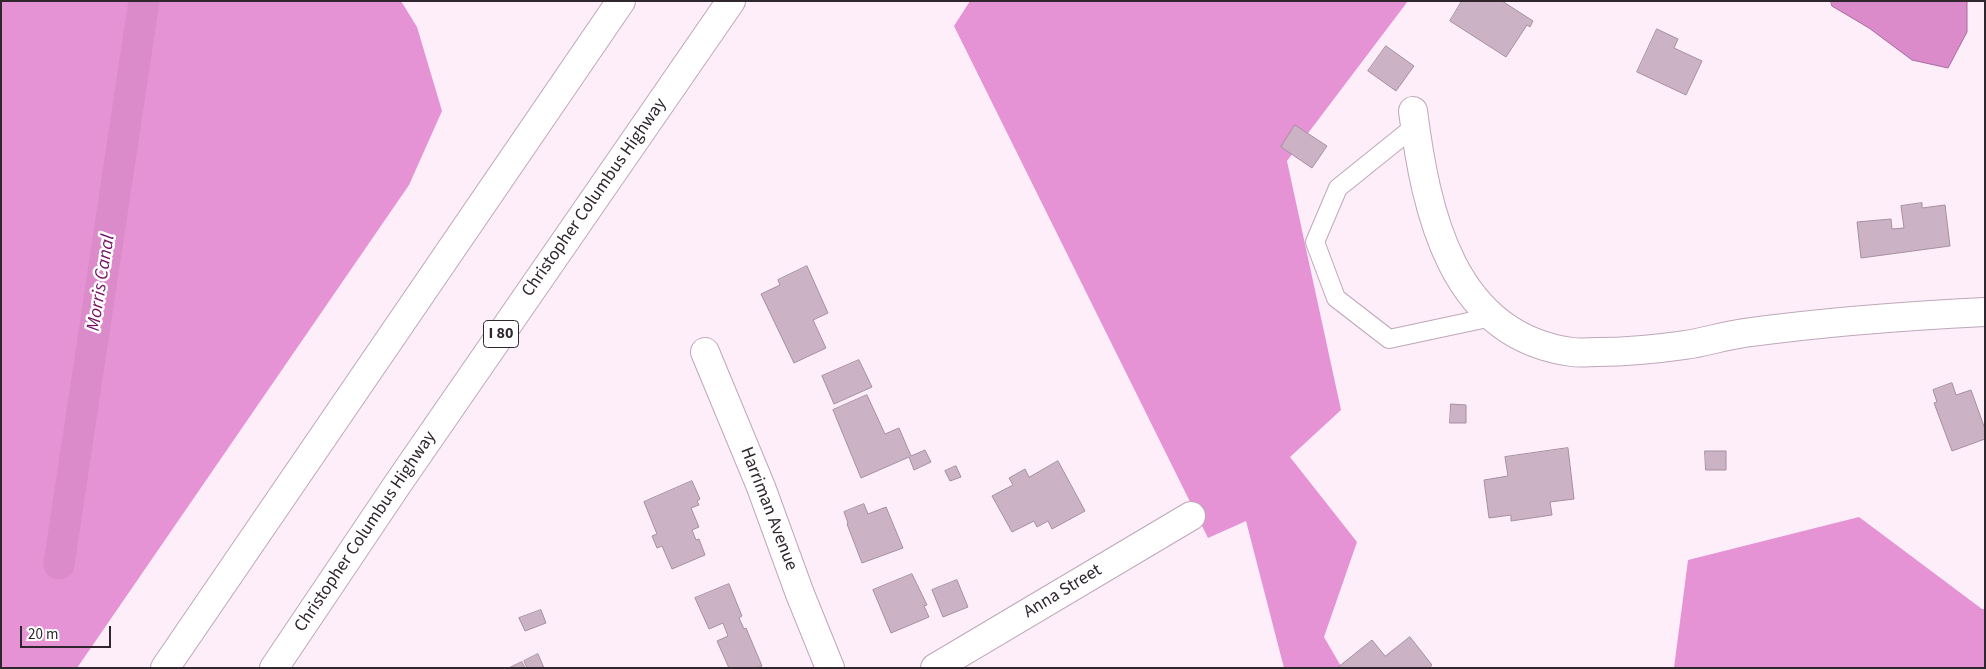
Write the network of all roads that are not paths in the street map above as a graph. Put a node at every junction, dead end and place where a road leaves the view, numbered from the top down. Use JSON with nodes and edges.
{"nodes":[{"id":1,"x":621,"y":1,"type":"edge"},
{"id":2,"x":731,"y":1,"type":"edge"},
{"id":3,"x":1414,"y":119,"type":"joint"},
{"id":4,"x":1985,"y":312,"type":"edge"},
{"id":5,"x":1492,"y":317,"type":"junction"},
{"id":6,"x":704,"y":352,"type":"dead end"},
{"id":7,"x":1191,"y":516,"type":"dead end"},
{"id":8,"x":165,"y":668,"type":"edge"},
{"id":9,"x":274,"y":668,"type":"edge"},
{"id":10,"x":830,"y":668,"type":"edge"},
{"id":11,"x":935,"y":668,"type":"edge"}],
"edges":[{"from":1,"to":8,"type":"main road"},
{"from":2,"to":9,"type":"main road","name":"Christopher Columbus Highway","number":"I 80"},
{"from":3,"to":5,"type":"main road"},
{"from":3,"to":5,"type":"lane"},
{"from":4,"to":5,"type":"main road"},
{"from":6,"to":10,"type":"main road","name":"Harriman Avenue"},
{"from":7,"to":11,"type":"main road","name":"Anna Street"}]}
